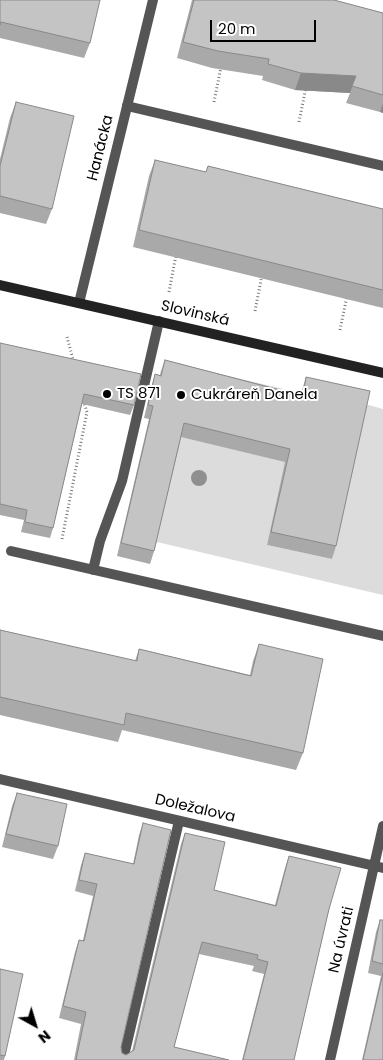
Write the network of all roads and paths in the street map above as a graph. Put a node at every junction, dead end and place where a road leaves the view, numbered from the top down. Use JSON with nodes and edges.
{"nodes":[{"id":1,"x":153,"y":0,"type":"edge"},
{"id":2,"x":222,"y":61,"type":"edge"},
{"id":3,"x":307,"y":83,"type":"edge"},
{"id":4,"x":127,"y":106,"type":"junction"},
{"id":5,"x":210,"y":125,"type":"junction"},
{"id":6,"x":294,"y":145,"type":"junction"},
{"id":7,"x":383,"y":166,"type":"edge"},
{"id":8,"x":177,"y":247,"type":"edge"},
{"id":9,"x":263,"y":268,"type":"edge"},
{"id":10,"x":0,"y":285,"type":"edge"},
{"id":11,"x":348,"y":289,"type":"edge"},
{"id":12,"x":169,"y":292,"type":"dead end"},
{"id":13,"x":79,"y":303,"type":"junction"},
{"id":14,"x":255,"y":311,"type":"dead end"},
{"id":15,"x":159,"y":321,"type":"junction"},
{"id":16,"x":340,"y":330,"type":"dead end"},
{"id":17,"x":67,"y":337,"type":"dead end"},
{"id":18,"x":74,"y":365,"type":"edge"},
{"id":19,"x":383,"y":373,"type":"edge"},
{"id":20,"x":82,"y":394,"type":"edge"},
{"id":21,"x":11,"y":551,"type":"dead end"},
{"id":22,"x":58,"y":562,"type":"junction"},
{"id":23,"x":93,"y":570,"type":"junction"},
{"id":24,"x":383,"y":636,"type":"edge"},
{"id":25,"x":0,"y":779,"type":"edge"},
{"id":26,"x":179,"y":821,"type":"junction"},
{"id":27,"x":383,"y":826,"type":"edge"},
{"id":28,"x":378,"y":867,"type":"edge"},
{"id":29,"x":123,"y":1060,"type":"edge"},
{"id":30,"x":330,"y":1060,"type":"edge"}],
"edges":[{"from":1,"to":4,"type":"street","name":"Hanácka"},
{"from":2,"to":5,"type":"path"},
{"from":3,"to":6,"type":"path"},
{"from":4,"to":5,"type":"street"},
{"from":4,"to":13,"type":"street","name":"Hanácka"},
{"from":5,"to":6,"type":"street"},
{"from":6,"to":7,"type":"street"},
{"from":8,"to":12,"type":"path"},
{"from":9,"to":14,"type":"path"},
{"from":10,"to":13,"type":"street","name":"Slovinská"},
{"from":11,"to":16,"type":"path"},
{"from":13,"to":15,"type":"street","name":"Slovinská"},
{"from":15,"to":19,"type":"street","name":"Slovinská"},
{"from":15,"to":23,"type":"street"},
{"from":17,"to":18,"type":"path"},
{"from":20,"to":22,"type":"path"},
{"from":21,"to":22,"type":"street"},
{"from":22,"to":23,"type":"street"},
{"from":23,"to":24,"type":"street"},
{"from":25,"to":26,"type":"street","name":"Doležalova"},
{"from":26,"to":28,"type":"street","name":"Doležalova"},
{"from":26,"to":29,"type":"street"},
{"from":27,"to":28,"type":"street","name":"Na úvrati"},
{"from":28,"to":30,"type":"street","name":"Na úvrati"}]}
